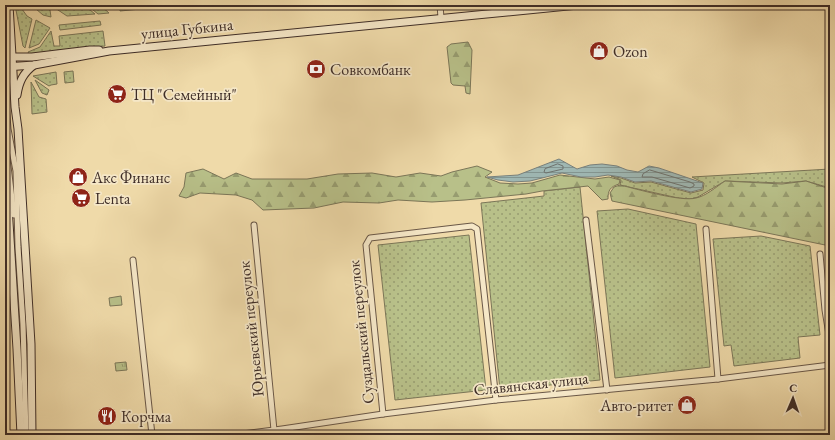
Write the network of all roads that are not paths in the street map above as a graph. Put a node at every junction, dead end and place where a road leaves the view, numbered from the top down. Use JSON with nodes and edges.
{"nodes":[{"id":1,"x":8,"y":5,"type":"edge"},
{"id":2,"x":440,"y":5,"type":"edge"},
{"id":3,"x":578,"y":5,"type":"edge"},
{"id":4,"x":441,"y":18,"type":"junction"},
{"id":5,"x":109,"y":51,"type":"junction"},
{"id":6,"x":9,"y":57,"type":"edge"},
{"id":7,"x":34,"y":65,"type":"junction"},
{"id":8,"x":9,"y":67,"type":"edge"},
{"id":9,"x":15,"y":107,"type":"junction"},
{"id":10,"x":5,"y":142,"type":"edge"},
{"id":11,"x":5,"y":159,"type":"edge"},
{"id":12,"x":586,"y":220,"type":"dead end"},
{"id":13,"x":254,"y":225,"type":"dead end"},
{"id":14,"x":706,"y":229,"type":"dead end"},
{"id":15,"x":18,"y":248,"type":"junction"},
{"id":16,"x":820,"y":254,"type":"dead end"},
{"id":17,"x":133,"y":260,"type":"dead end"},
{"id":18,"x":830,"y":341,"type":"edge"},
{"id":19,"x":830,"y":365,"type":"edge"},
{"id":20,"x":718,"y":379,"type":"junction"},
{"id":21,"x":607,"y":390,"type":"junction"},
{"id":22,"x":496,"y":400,"type":"junction"},
{"id":23,"x":383,"y":414,"type":"junction"},
{"id":24,"x":274,"y":430,"type":"junction"},
{"id":25,"x":21,"y":435,"type":"edge"},
{"id":26,"x":26,"y":435,"type":"edge"},
{"id":27,"x":32,"y":435,"type":"edge"},
{"id":28,"x":152,"y":435,"type":"edge"},
{"id":29,"x":235,"y":435,"type":"edge"}],
"edges":[{"from":1,"to":6,"type":"main road"},
{"from":2,"to":4,"type":"street"},
{"from":3,"to":4,"type":"main road","name":"улица Губкина"},
{"from":4,"to":5,"type":"main road","name":"улица Губкина"},
{"from":5,"to":6,"type":"main road","name":"улица Губкина"},
{"from":5,"to":7,"type":"main road","name":"улица Губкина"},
{"from":6,"to":8,"type":"main road"},
{"from":7,"to":8,"type":"main road","name":"улица Губкина"},
{"from":7,"to":9,"type":"main road"},
{"from":8,"to":9,"type":"main road"},
{"from":8,"to":15,"type":"street"},
{"from":9,"to":27,"type":"main road"},
{"from":10,"to":15,"type":"street"},
{"from":11,"to":25,"type":"main road"},
{"from":12,"to":21,"type":"street"},
{"from":13,"to":24,"type":"street","name":"Юрьевский переулок"},
{"from":14,"to":20,"type":"street"},
{"from":15,"to":26,"type":"street"},
{"from":16,"to":18,"type":"street"},
{"from":17,"to":28,"type":"street"},
{"from":19,"to":20,"type":"street","name":"Славянская улица"},
{"from":20,"to":21,"type":"street","name":"Славянская улица"},
{"from":21,"to":22,"type":"street","name":"Славянская улица"},
{"from":22,"to":23,"type":"street","name":"Славянская улица"},
{"from":22,"to":23,"type":"street","name":"Суздальский переулок"},
{"from":23,"to":24,"type":"street","name":"Славянская улица"},
{"from":24,"to":29,"type":"street","name":"Славянская улица"}]}
